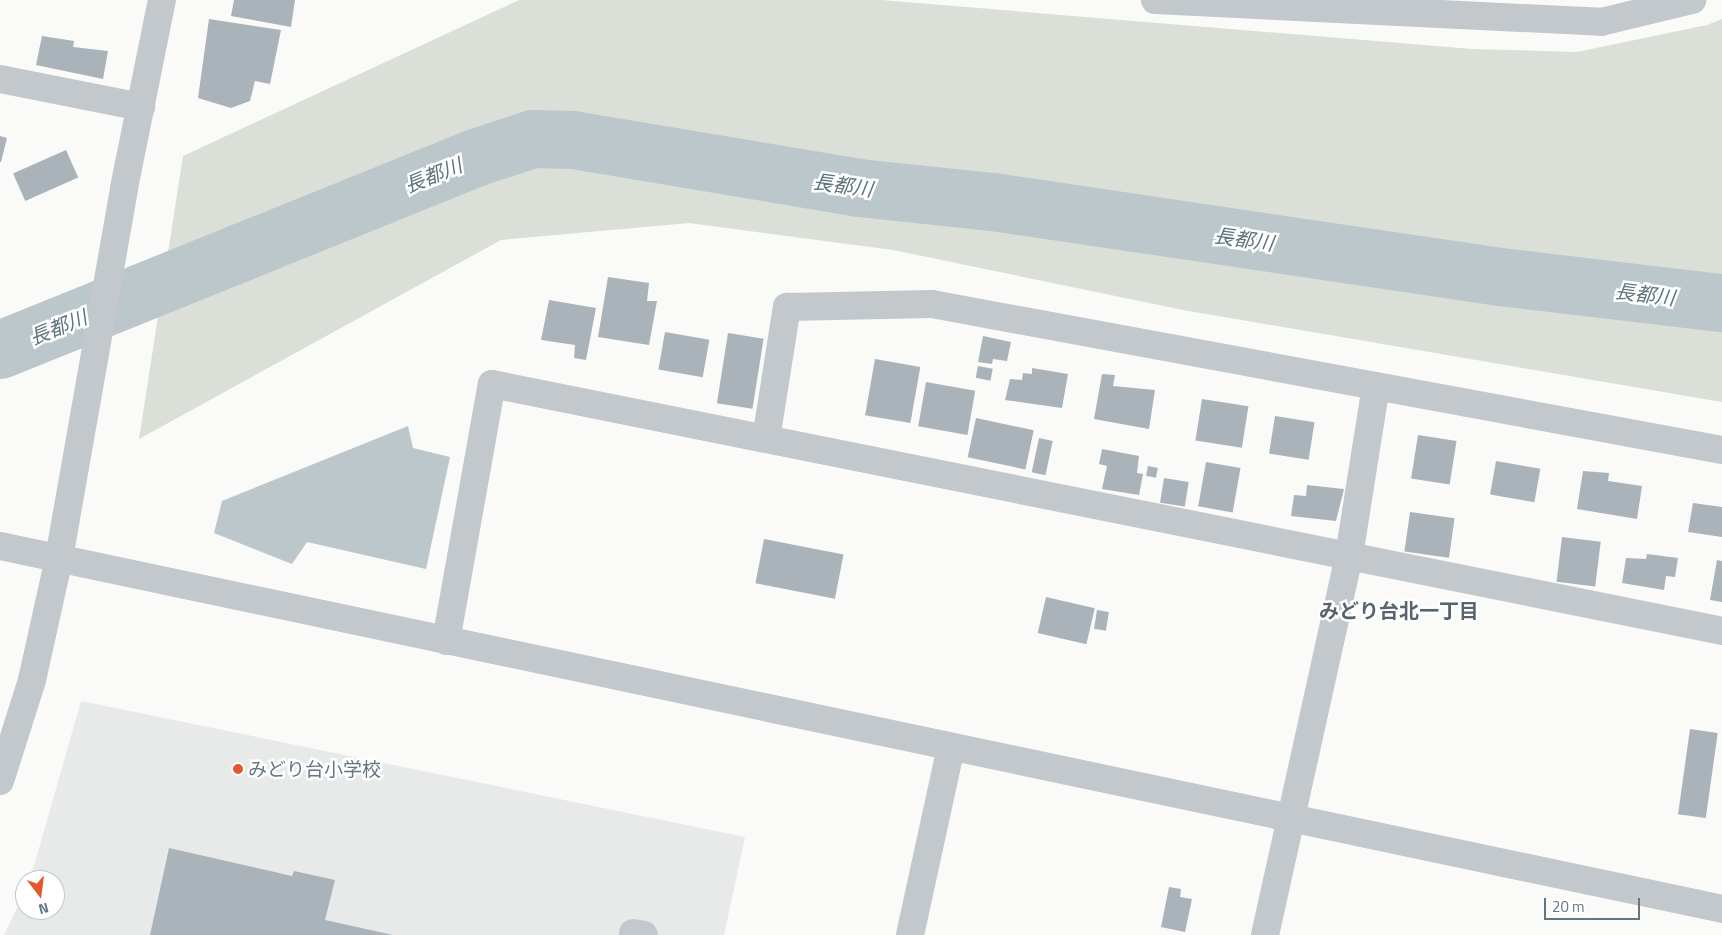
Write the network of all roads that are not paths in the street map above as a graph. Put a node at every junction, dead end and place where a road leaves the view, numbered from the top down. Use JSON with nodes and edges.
{"nodes":[{"id":1,"x":162,"y":0,"type":"edge"},
{"id":2,"x":1155,"y":0,"type":"edge"},
{"id":3,"x":1692,"y":0,"type":"edge"},
{"id":4,"x":0,"y":79,"type":"edge"},
{"id":5,"x":141,"y":107,"type":"junction"},
{"id":6,"x":1376,"y":386,"type":"junction"},
{"id":7,"x":766,"y":439,"type":"junction"},
{"id":8,"x":1722,"y":450,"type":"edge"},
{"id":9,"x":0,"y":546,"type":"edge"},
{"id":10,"x":1349,"y":556,"type":"junction"},
{"id":11,"x":59,"y":558,"type":"junction"},
{"id":12,"x":1722,"y":631,"type":"edge"},
{"id":13,"x":446,"y":641,"type":"junction"},
{"id":14,"x":951,"y":748,"type":"junction"},
{"id":15,"x":0,"y":781,"type":"edge"},
{"id":16,"x":1290,"y":819,"type":"junction"},
{"id":17,"x":1722,"y":909,"type":"edge"},
{"id":18,"x":910,"y":935,"type":"edge"},
{"id":19,"x":1265,"y":935,"type":"edge"}],
"edges":[{"from":1,"to":5,"type":"street"},
{"from":2,"to":3,"type":"street"},
{"from":4,"to":5,"type":"street"},
{"from":5,"to":11,"type":"street"},
{"from":6,"to":7,"type":"street"},
{"from":6,"to":8,"type":"street"},
{"from":6,"to":10,"type":"street"},
{"from":7,"to":10,"type":"street"},
{"from":7,"to":13,"type":"street"},
{"from":9,"to":11,"type":"street"},
{"from":10,"to":12,"type":"street"},
{"from":10,"to":16,"type":"street"},
{"from":11,"to":13,"type":"street"},
{"from":11,"to":15,"type":"street"},
{"from":13,"to":14,"type":"street"},
{"from":14,"to":16,"type":"street"},
{"from":14,"to":18,"type":"street"},
{"from":16,"to":17,"type":"street"},
{"from":16,"to":19,"type":"street"}]}
